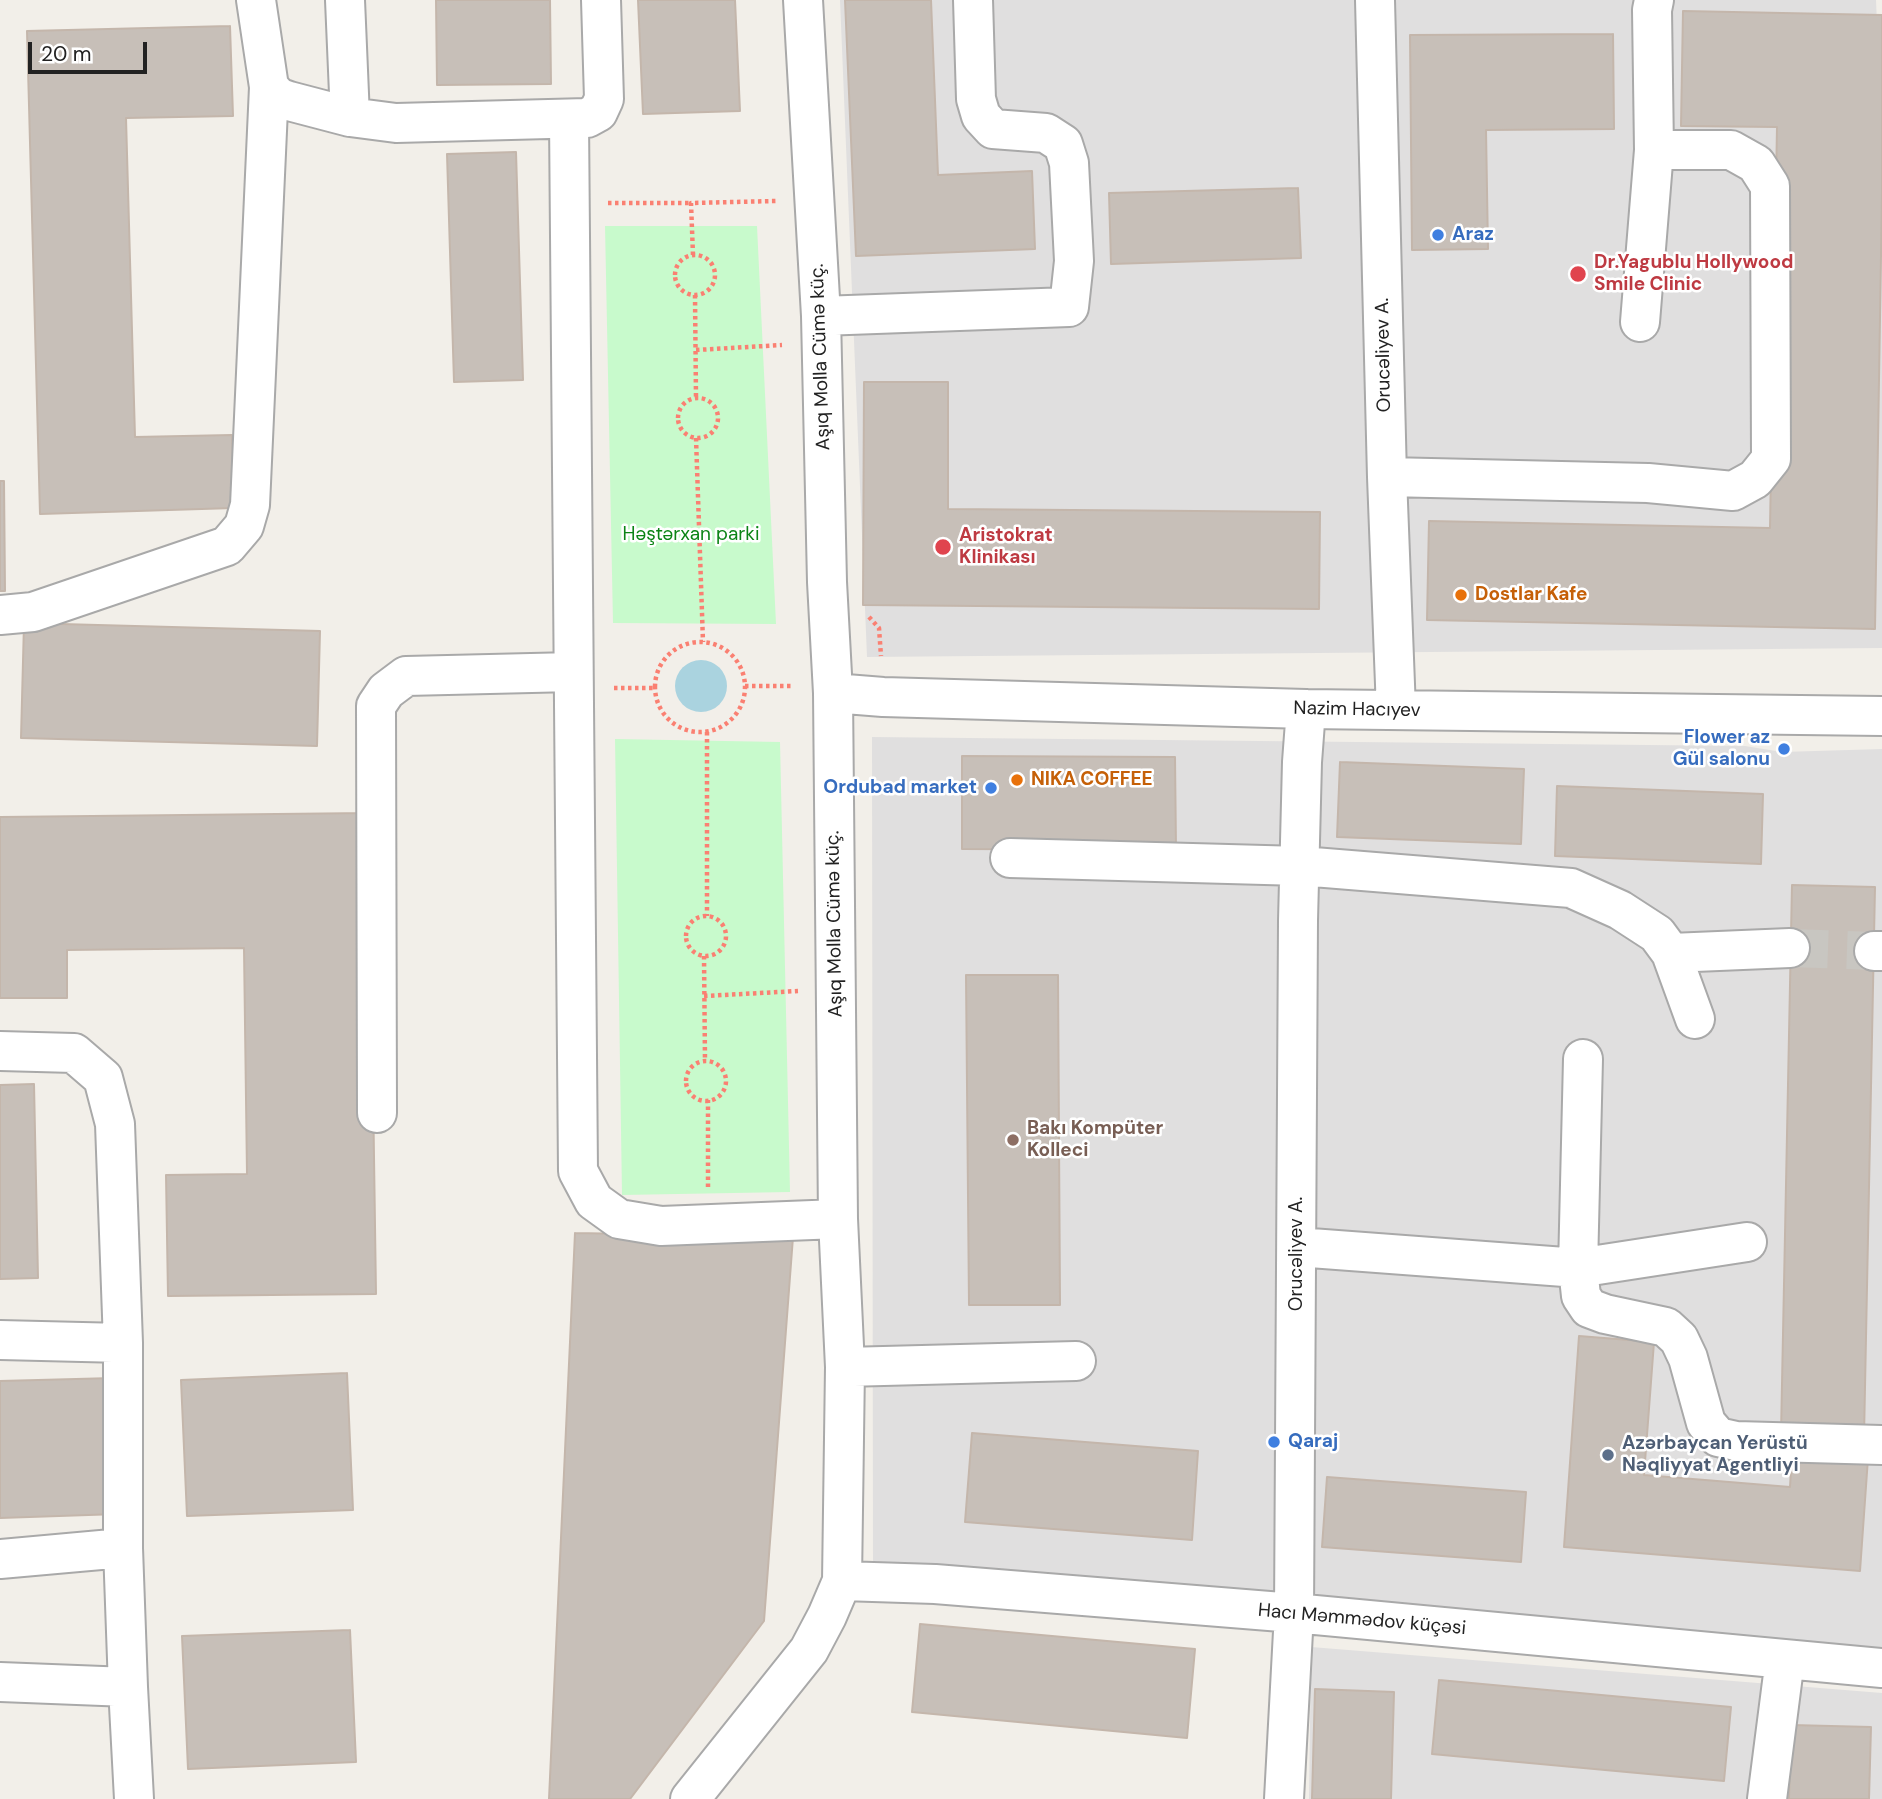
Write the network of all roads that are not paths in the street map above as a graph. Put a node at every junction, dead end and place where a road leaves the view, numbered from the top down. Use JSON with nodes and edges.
{"nodes":[{"id":1,"x":256,"y":0,"type":"edge"},
{"id":2,"x":345,"y":0,"type":"edge"},
{"id":3,"x":601,"y":0,"type":"edge"},
{"id":4,"x":803,"y":0,"type":"edge"},
{"id":5,"x":973,"y":0,"type":"edge"},
{"id":6,"x":1375,"y":0,"type":"edge"},
{"id":7,"x":1654,"y":0,"type":"edge"},
{"id":8,"x":269,"y":87,"type":"junction"},
{"id":9,"x":350,"y":117,"type":"junction"},
{"id":10,"x":569,"y":119,"type":"junction"},
{"id":11,"x":1654,"y":150,"type":"junction"},
{"id":12,"x":821,"y":316,"type":"junction"},
{"id":13,"x":1640,"y":322,"type":"dead end"},
{"id":14,"x":1387,"y":477,"type":"junction"},
{"id":15,"x":0,"y":615,"type":"edge"},
{"id":16,"x":573,"y":672,"type":"junction"},
{"id":17,"x":833,"y":693,"type":"junction"},
{"id":18,"x":1306,"y":709,"type":"junction"},
{"id":19,"x":1396,"y":710,"type":"junction"},
{"id":20,"x":1882,"y":716,"type":"edge"},
{"id":21,"x":1010,"y":858,"type":"dead end"},
{"id":22,"x":1301,"y":866,"type":"junction"},
{"id":23,"x":1790,"y":948,"type":"tunnel mouth"},
{"id":24,"x":1671,"y":953,"type":"junction"},
{"id":25,"x":1695,"y":1019,"type":"dead end"},
{"id":26,"x":0,"y":1051,"type":"edge"},
{"id":27,"x":1583,"y":1059,"type":"dead end"},
{"id":28,"x":377,"y":1113,"type":"dead end"},
{"id":29,"x":838,"y":1219,"type":"junction"},
{"id":30,"x":1747,"y":1242,"type":"dead end"},
{"id":31,"x":1297,"y":1247,"type":"junction"},
{"id":32,"x":1578,"y":1268,"type":"junction"},
{"id":33,"x":0,"y":1340,"type":"edge"},
{"id":34,"x":122,"y":1343,"type":"junction"},
{"id":35,"x":1076,"y":1361,"type":"dead end"},
{"id":36,"x":845,"y":1367,"type":"junction"},
{"id":37,"x":1882,"y":1445,"type":"edge"},
{"id":38,"x":123,"y":1548,"type":"junction"},
{"id":39,"x":0,"y":1559,"type":"edge"},
{"id":40,"x":842,"y":1581,"type":"junction"},
{"id":41,"x":1294,"y":1613,"type":"junction"},
{"id":42,"x":1785,"y":1660,"type":"junction"},
{"id":43,"x":1882,"y":1668,"type":"edge"},
{"id":44,"x":0,"y":1682,"type":"edge"},
{"id":45,"x":128,"y":1687,"type":"junction"},
{"id":46,"x":134,"y":1799,"type":"edge"},
{"id":47,"x":690,"y":1799,"type":"edge"},
{"id":48,"x":1284,"y":1799,"type":"edge"},
{"id":49,"x":1767,"y":1799,"type":"edge"}],
"edges":[{"from":1,"to":8,"type":"street"},
{"from":2,"to":9,"type":"street"},
{"from":3,"to":10,"type":"street"},
{"from":4,"to":12,"type":"street","name":"Aşıq Molla Cümə küç."},
{"from":5,"to":12,"type":"street"},
{"from":6,"to":14,"type":"street","name":"Orucəliyev A."},
{"from":7,"to":11,"type":"street"},
{"from":8,"to":9,"type":"street"},
{"from":8,"to":15,"type":"street"},
{"from":9,"to":10,"type":"street"},
{"from":10,"to":16,"type":"street"},
{"from":11,"to":13,"type":"street"},
{"from":11,"to":14,"type":"street"},
{"from":12,"to":17,"type":"street","name":"Aşıq Molla Cümə küç."},
{"from":14,"to":19,"type":"street","name":"Orucəliyev A."},
{"from":16,"to":28,"type":"street"},
{"from":16,"to":29,"type":"street"},
{"from":17,"to":18,"type":"street","name":"Nazim Hacıyev"},
{"from":17,"to":29,"type":"street","name":"Aşıq Molla Cümə küç."},
{"from":18,"to":19,"type":"street","name":"Nazim Hacıyev"},
{"from":18,"to":22,"type":"street","name":"Orucəliyev A."},
{"from":19,"to":20,"type":"street","name":"Nazim Hacıyev"},
{"from":21,"to":22,"type":"street"},
{"from":22,"to":24,"type":"street"},
{"from":22,"to":31,"type":"street","name":"Orucəliyev A."},
{"from":23,"to":24,"type":"street"},
{"from":24,"to":25,"type":"street"},
{"from":26,"to":34,"type":"street"},
{"from":27,"to":32,"type":"street"},
{"from":29,"to":36,"type":"street","name":"Aşıq Molla Cümə küç."},
{"from":30,"to":32,"type":"street"},
{"from":31,"to":32,"type":"street"},
{"from":31,"to":41,"type":"street","name":"Orucəliyev A."},
{"from":32,"to":37,"type":"street"},
{"from":33,"to":34,"type":"street"},
{"from":34,"to":38,"type":"street"},
{"from":35,"to":36,"type":"street"},
{"from":36,"to":40,"type":"street","name":"Aşıq Molla Cümə küç."},
{"from":38,"to":39,"type":"street"},
{"from":38,"to":45,"type":"street"},
{"from":40,"to":41,"type":"street","name":"Hacı Məmmədov küçəsi"},
{"from":40,"to":47,"type":"street","name":"Aşıq Molla Cümə küç."},
{"from":41,"to":42,"type":"street","name":"Hacı Məmmədov küçəsi"},
{"from":41,"to":48,"type":"street","name":"Orucəliyev A."},
{"from":42,"to":43,"type":"street","name":"Hacı Məmmədov küçəsi"},
{"from":42,"to":49,"type":"street"},
{"from":44,"to":45,"type":"street"},
{"from":45,"to":46,"type":"street"}]}
